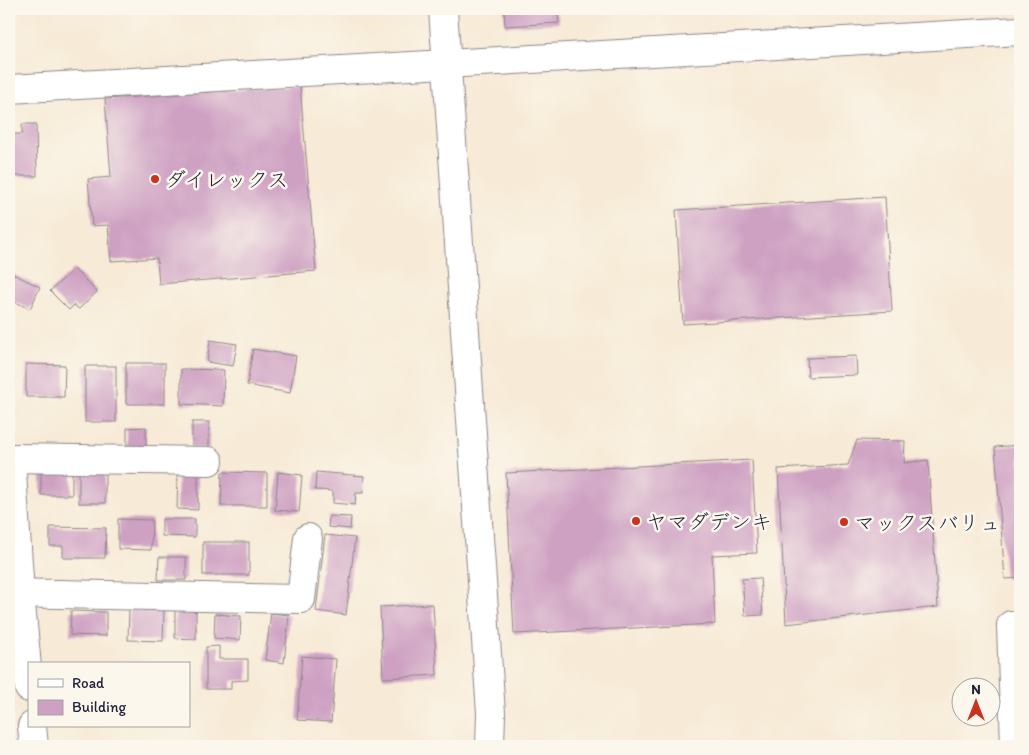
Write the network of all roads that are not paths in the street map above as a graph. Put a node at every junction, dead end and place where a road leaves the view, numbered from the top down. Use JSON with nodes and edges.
{"nodes":[{"id":1,"x":443,"y":9,"type":"edge"},
{"id":2,"x":1020,"y":31,"type":"edge"},
{"id":3,"x":447,"y":64,"type":"junction"},
{"id":4,"x":9,"y":88,"type":"edge"},
{"id":5,"x":10,"y":458,"type":"edge"},
{"id":6,"x":209,"y":461,"type":"dead end"},
{"id":7,"x":308,"y":538,"type":"dead end"},
{"id":8,"x":14,"y":593,"type":"edge"},
{"id":9,"x":1011,"y":625,"type":"dead end"},
{"id":10,"x":28,"y":682,"type":"edge"},
{"id":11,"x":32,"y":728,"type":"edge"},
{"id":12,"x":34,"y":746,"type":"edge"},
{"id":13,"x":490,"y":746,"type":"edge"},
{"id":14,"x":1015,"y":746,"type":"edge"}],
"edges":[{"from":1,"to":3,"type":"street"},
{"from":2,"to":3,"type":"street"},
{"from":3,"to":4,"type":"street"},
{"from":3,"to":13,"type":"street"},
{"from":5,"to":6,"type":"street"},
{"from":5,"to":8,"type":"street"},
{"from":7,"to":8,"type":"street"},
{"from":8,"to":10,"type":"street"},
{"from":9,"to":14,"type":"street"},
{"from":11,"to":12,"type":"street"}]}
